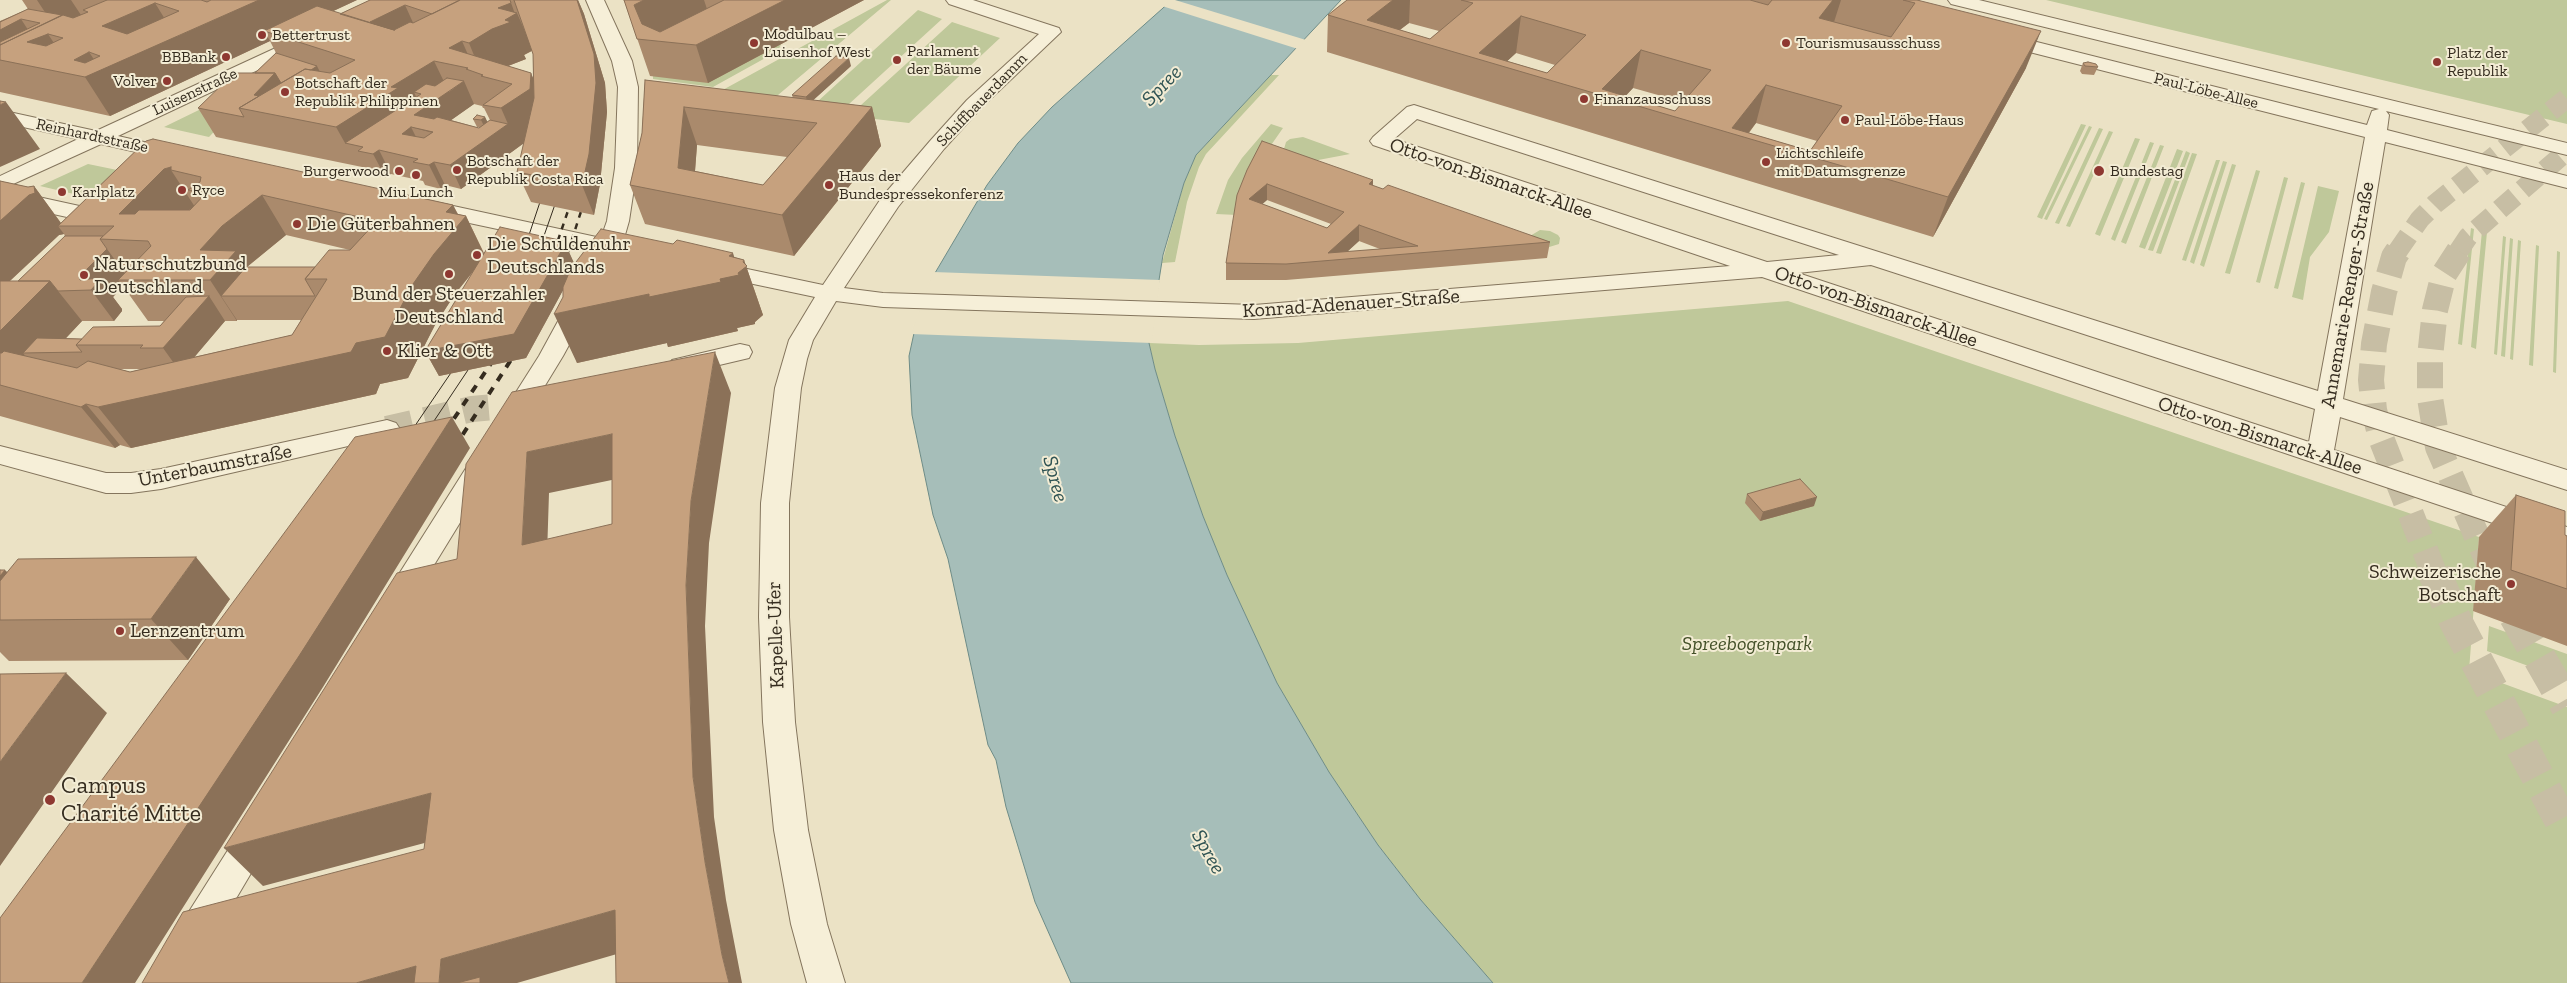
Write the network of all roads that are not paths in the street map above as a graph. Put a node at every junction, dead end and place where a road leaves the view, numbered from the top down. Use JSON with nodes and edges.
{"nodes":[{"id":1,"x":595,"y":0,"type":"edge"},
{"id":2,"x":955,"y":0,"type":"edge"},
{"id":3,"x":1957,"y":0,"type":"edge"},
{"id":4,"x":2019,"y":15,"type":"junction"},
{"id":5,"x":325,"y":31,"type":"edge"},
{"id":6,"x":1980,"y":34,"type":"edge"},
{"id":7,"x":2004,"y":40,"type":"junction"},
{"id":8,"x":2381,"y":104,"type":"junction"},
{"id":9,"x":0,"y":116,"type":"edge"},
{"id":10,"x":2376,"y":134,"type":"junction"},
{"id":11,"x":98,"y":138,"type":"junction"},
{"id":12,"x":2567,"y":149,"type":"edge"},
{"id":13,"x":154,"y":173,"type":"edge"},
{"id":14,"x":2567,"y":182,"type":"edge"},
{"id":15,"x":0,"y":184,"type":"edge"},
{"id":16,"x":0,"y":195,"type":"edge"},
{"id":17,"x":403,"y":202,"type":"edge"},
{"id":18,"x":88,"y":240,"type":"edge"},
{"id":19,"x":610,"y":246,"type":"junction"},
{"id":20,"x":647,"y":254,"type":"edge"},
{"id":21,"x":1872,"y":258,"type":"junction"},
{"id":22,"x":694,"y":264,"type":"edge"},
{"id":23,"x":1764,"y":269,"type":"junction"},
{"id":24,"x":829,"y":293,"type":"junction"},
{"id":25,"x":740,"y":352,"type":"dead end"},
{"id":26,"x":663,"y":370,"type":"edge"},
{"id":27,"x":552,"y":396,"type":"edge"},
{"id":28,"x":522,"y":403,"type":"junction"},
{"id":29,"x":2329,"y":404,"type":"junction"},
{"id":30,"x":495,"y":407,"type":"tunnel mouth"},
{"id":31,"x":387,"y":429,"type":"tunnel mouth"},
{"id":32,"x":0,"y":455,"type":"edge"},
{"id":33,"x":2320,"y":456,"type":"junction"},
{"id":34,"x":2567,"y":480,"type":"edge"},
{"id":35,"x":2567,"y":538,"type":"edge"},
{"id":36,"x":382,"y":627,"type":"edge"},
{"id":37,"x":272,"y":810,"type":"edge"},
{"id":38,"x":165,"y":983,"type":"edge"},
{"id":39,"x":826,"y":983,"type":"edge"}],
"edges":[{"from":1,"to":19,"type":"street"},
{"from":2,"to":24,"type":"street","name":"Schiffbauerdamm"},
{"from":3,"to":4,"type":"street","name":"Paul-Löbe-Allee"},
{"from":4,"to":7,"type":"street"},
{"from":4,"to":8,"type":"street","name":"Paul-Löbe-Allee"},
{"from":5,"to":11,"type":"street","name":"Luisenstraße"},
{"from":6,"to":7,"type":"street","name":"Paul-Löbe-Allee"},
{"from":7,"to":10,"type":"street","name":"Paul-Löbe-Allee"},
{"from":8,"to":10,"type":"street","name":"Annemarie-Renger-Straße"},
{"from":8,"to":12,"type":"street","name":"Paul-Löbe-Allee"},
{"from":9,"to":11,"type":"street","name":"Reinhardtstraße"},
{"from":10,"to":14,"type":"street","name":"Paul-Löbe-Allee"},
{"from":10,"to":29,"type":"street","name":"Annemarie-Renger-Straße"},
{"from":11,"to":13,"type":"street","name":"Reinhardtstraße"},
{"from":11,"to":15,"type":"street","name":"Luisenstraße"},
{"from":16,"to":18,"type":"street"},
{"from":17,"to":19,"type":"street"},
{"from":19,"to":20,"type":"street"},
{"from":19,"to":28,"type":"street"},
{"from":21,"to":23,"type":"street","name":"Konrad-Adenauer-Straße"},
{"from":21,"to":23,"type":"street","name":"Otto-von-Bismarck-Allee"},
{"from":21,"to":29,"type":"street","name":"Otto-von-Bismarck-Allee"},
{"from":22,"to":24,"type":"street"},
{"from":23,"to":24,"type":"street","name":"Konrad-Adenauer-Straße"},
{"from":23,"to":33,"type":"street","name":"Otto-von-Bismarck-Allee"},
{"from":24,"to":39,"type":"street","name":"Kapelle-Ufer"},
{"from":25,"to":26,"type":"street"},
{"from":27,"to":28,"type":"street"},
{"from":28,"to":30,"type":"street"},
{"from":28,"to":36,"type":"street"},
{"from":29,"to":33,"type":"street","name":"Annemarie-Renger-Straße"},
{"from":29,"to":34,"type":"street","name":"Otto-von-Bismarck-Allee"},
{"from":31,"to":32,"type":"street","name":"Unterbaumstraße"},
{"from":33,"to":35,"type":"street","name":"Otto-von-Bismarck-Allee"},
{"from":37,"to":38,"type":"street"}]}
